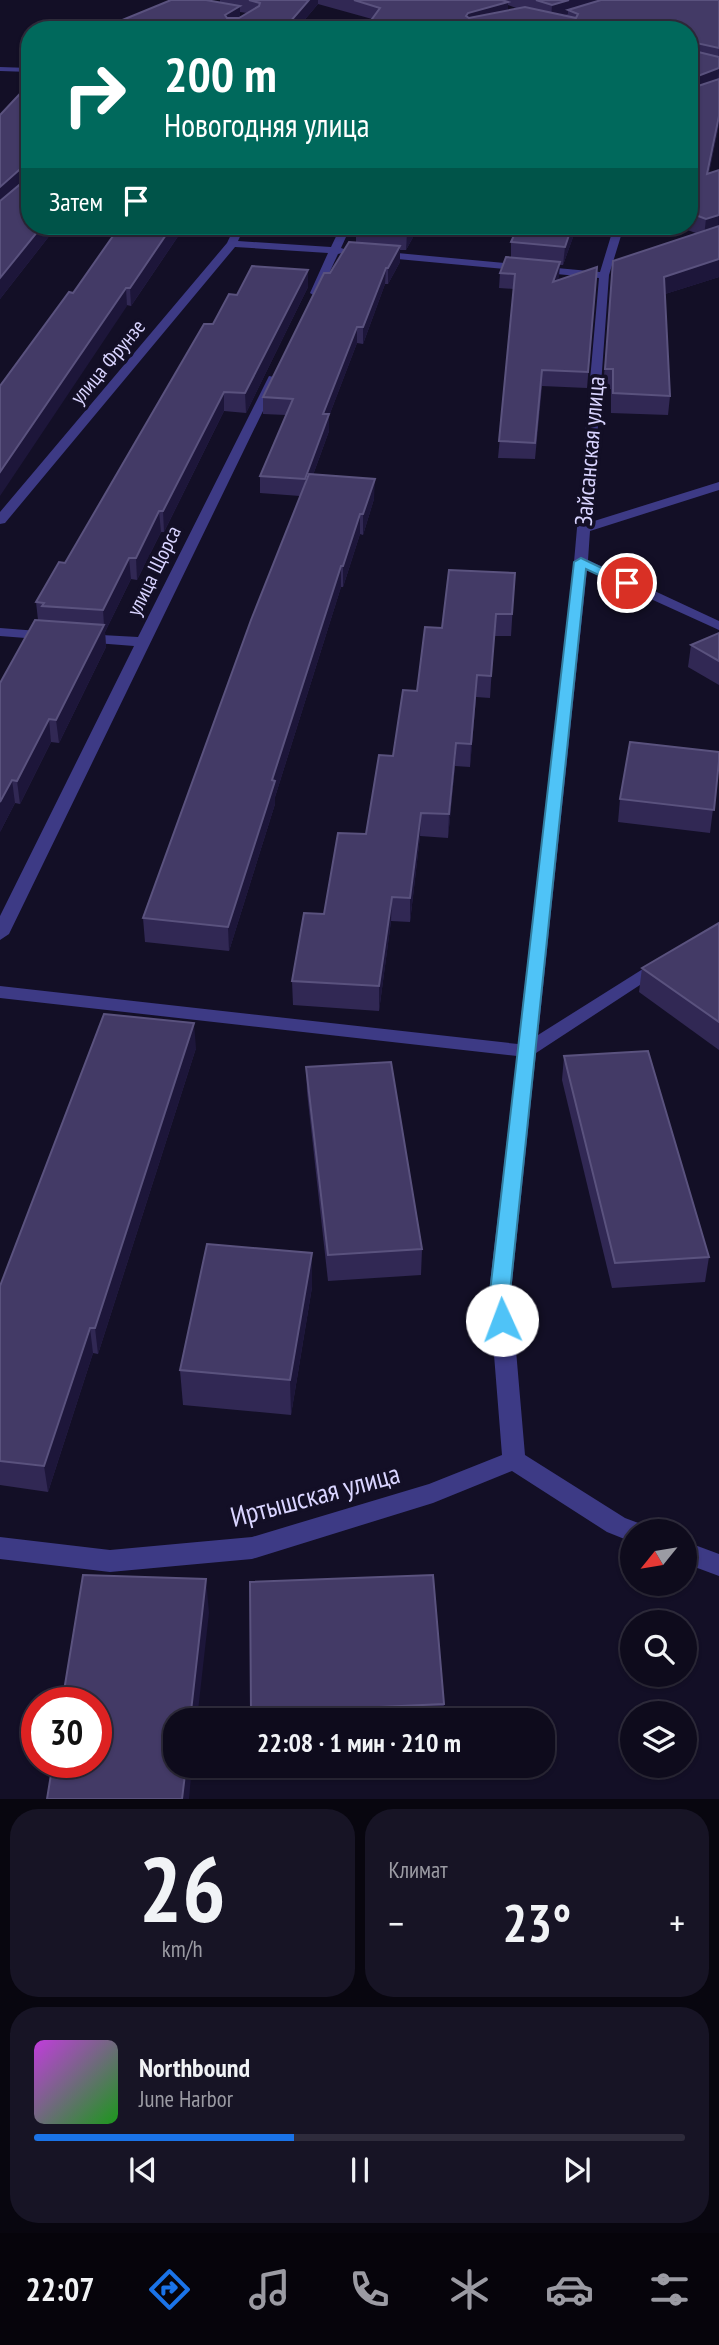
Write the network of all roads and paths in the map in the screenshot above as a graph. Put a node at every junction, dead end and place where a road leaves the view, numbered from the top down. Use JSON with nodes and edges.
{"nodes":[{"id":1,"x":0,"y":69,"type":"edge"},
{"id":2,"x":21,"y":70,"type":"edge"},
{"id":3,"x":236,"y":235,"type":"edge"},
{"id":4,"x":342,"y":235,"type":"edge"},
{"id":5,"x":617,"y":235,"type":"edge"},
{"id":6,"x":232,"y":244,"type":"junction"},
{"id":7,"x":336,"y":250,"type":"junction"},
{"id":8,"x":610,"y":273,"type":"junction"},
{"id":9,"x":306,"y":312,"type":"edge"},
{"id":10,"x":282,"y":361,"type":"edge"},
{"id":11,"x":719,"y":486,"type":"edge"},
{"id":12,"x":0,"y":520,"type":"edge"},
{"id":13,"x":583,"y":529,"type":"junction"},
{"id":14,"x":581,"y":562,"type":"junction"},
{"id":15,"x":719,"y":626,"type":"edge"},
{"id":16,"x":0,"y":632,"type":"edge"},
{"id":17,"x":142,"y":642,"type":"junction"},
{"id":18,"x":0,"y":934,"type":"edge"},
{"id":19,"x":673,"y":957,"type":"edge"},
{"id":20,"x":0,"y":992,"type":"edge"},
{"id":21,"x":526,"y":1051,"type":"junction"},
{"id":22,"x":514,"y":1460,"type":"junction"},
{"id":23,"x":620,"y":1526,"type":"edge"},
{"id":24,"x":0,"y":1548,"type":"edge"},
{"id":25,"x":697,"y":1557,"type":"edge"},
{"id":26,"x":719,"y":1565,"type":"edge"}],
"edges":[{"from":1,"to":2,"type":"street"},
{"from":3,"to":6,"type":"street","name":"улица Фрунзе"},
{"from":4,"to":7,"type":"street"},
{"from":5,"to":8,"type":"street","name":"Зайсанская улица"},
{"from":6,"to":7,"type":"street"},
{"from":6,"to":12,"type":"street","name":"улица Фрунзе"},
{"from":7,"to":8,"type":"street"},
{"from":7,"to":9,"type":"street"},
{"from":8,"to":13,"type":"street","name":"Зайсанская улица"},
{"from":10,"to":17,"type":"street","name":"улица Щорса"},
{"from":11,"to":13,"type":"street"},
{"from":13,"to":14,"type":"street","name":"Зайсанская улица"},
{"from":14,"to":15,"type":"street"},
{"from":14,"to":21,"type":"street","name":"Зайсанская улица"},
{"from":16,"to":17,"type":"street"},
{"from":17,"to":18,"type":"street","name":"улица Щорса"},
{"from":19,"to":21,"type":"street"},
{"from":20,"to":21,"type":"street"},
{"from":21,"to":22,"type":"street","name":"Зайсанская улица"},
{"from":22,"to":23,"type":"street"},
{"from":22,"to":24,"type":"street","name":"Иртышская улица"},
{"from":25,"to":26,"type":"street"}]}
